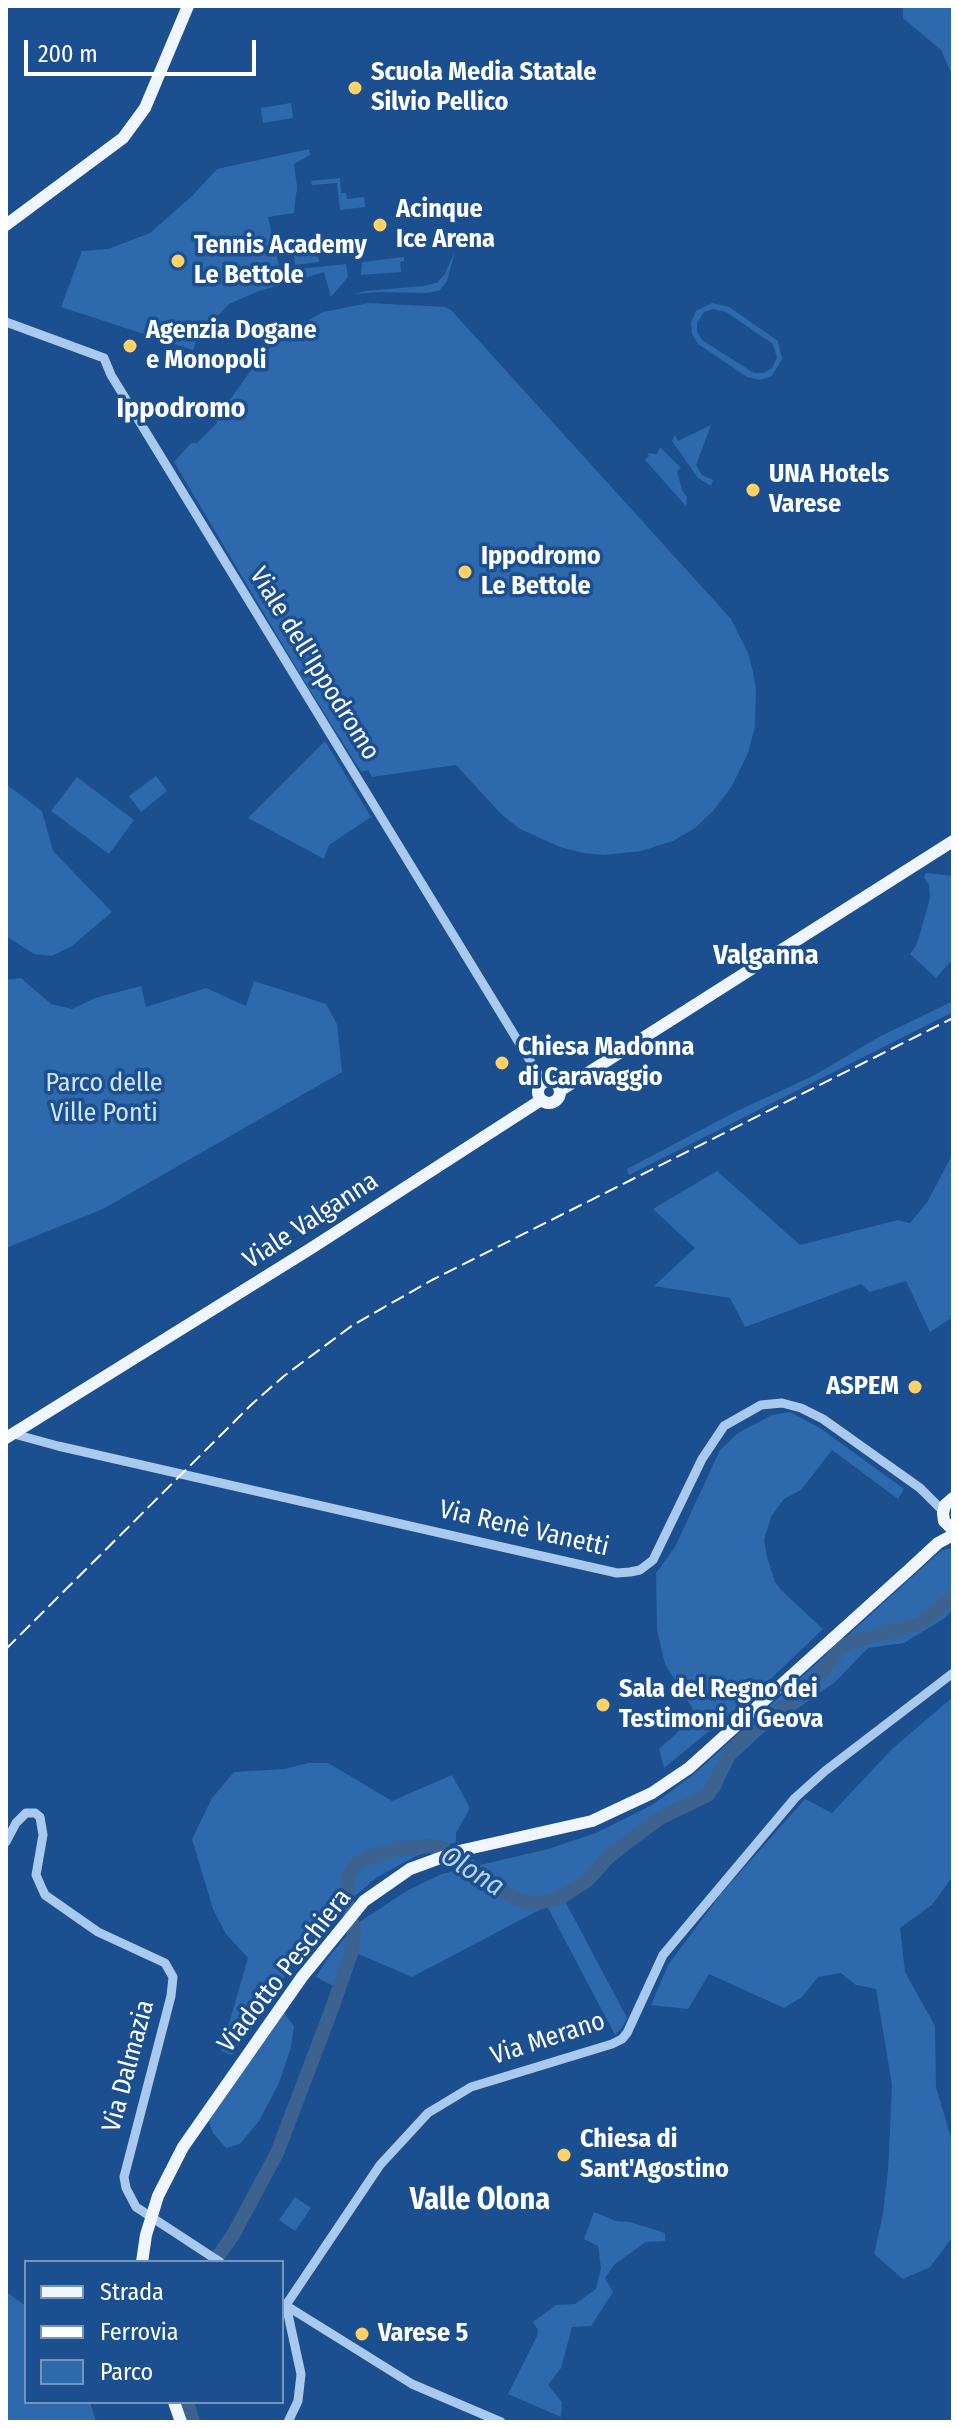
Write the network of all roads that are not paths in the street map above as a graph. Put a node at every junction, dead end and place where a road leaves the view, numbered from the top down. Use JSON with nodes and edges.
{"nodes":[{"id":1,"x":188,"y":6,"type":"edge"},
{"id":2,"x":6,"y":225,"type":"edge"},
{"id":3,"x":6,"y":322,"type":"edge"},
{"id":4,"x":953,"y":841,"type":"edge"},
{"id":5,"x":543,"y":1082,"type":"junction"},
{"id":6,"x":561,"y":1090,"type":"junction"},
{"id":7,"x":541,"y":1100,"type":"junction"},
{"id":8,"x":10,"y":1436,"type":"edge"},
{"id":9,"x":947,"y":1506,"type":"edge"},
{"id":10,"x":953,"y":1532,"type":"edge"},
{"id":11,"x":938,"y":1543,"type":"junction"},
{"id":12,"x":953,"y":1673,"type":"edge"},
{"id":13,"x":6,"y":1842,"type":"edge"},
{"id":14,"x":142,"y":2260,"type":"edge"},
{"id":15,"x":217,"y":2260,"type":"edge"},
{"id":16,"x":284,"y":2304,"type":"edge"},
{"id":17,"x":288,"y":2422,"type":"edge"},
{"id":18,"x":501,"y":2422,"type":"edge"}],
"edges":[{"from":1,"to":2,"type":"main road"},
{"from":3,"to":5,"type":"street","name":"Viale dell'Ippodromo"},
{"from":4,"to":6,"type":"main road"},
{"from":5,"to":6,"type":"main road"},
{"from":5,"to":7,"type":"main road"},
{"from":6,"to":7,"type":"main road"},
{"from":7,"to":8,"type":"main road","name":"Viale Valganna"},
{"from":8,"to":9,"type":"street","name":"Via Renè Vanetti"},
{"from":9,"to":10,"type":"main road"},
{"from":9,"to":11,"type":"main road"},
{"from":10,"to":11,"type":"main road","name":"Viadotto Peschiera"},
{"from":11,"to":14,"type":"main road","name":"Viadotto Peschiera","bridge":true},
{"from":12,"to":16,"type":"street","name":"Via Merano"},
{"from":13,"to":15,"type":"street","name":"Via Dalmazia"},
{"from":16,"to":17,"type":"street"},
{"from":16,"to":18,"type":"street"}]}
